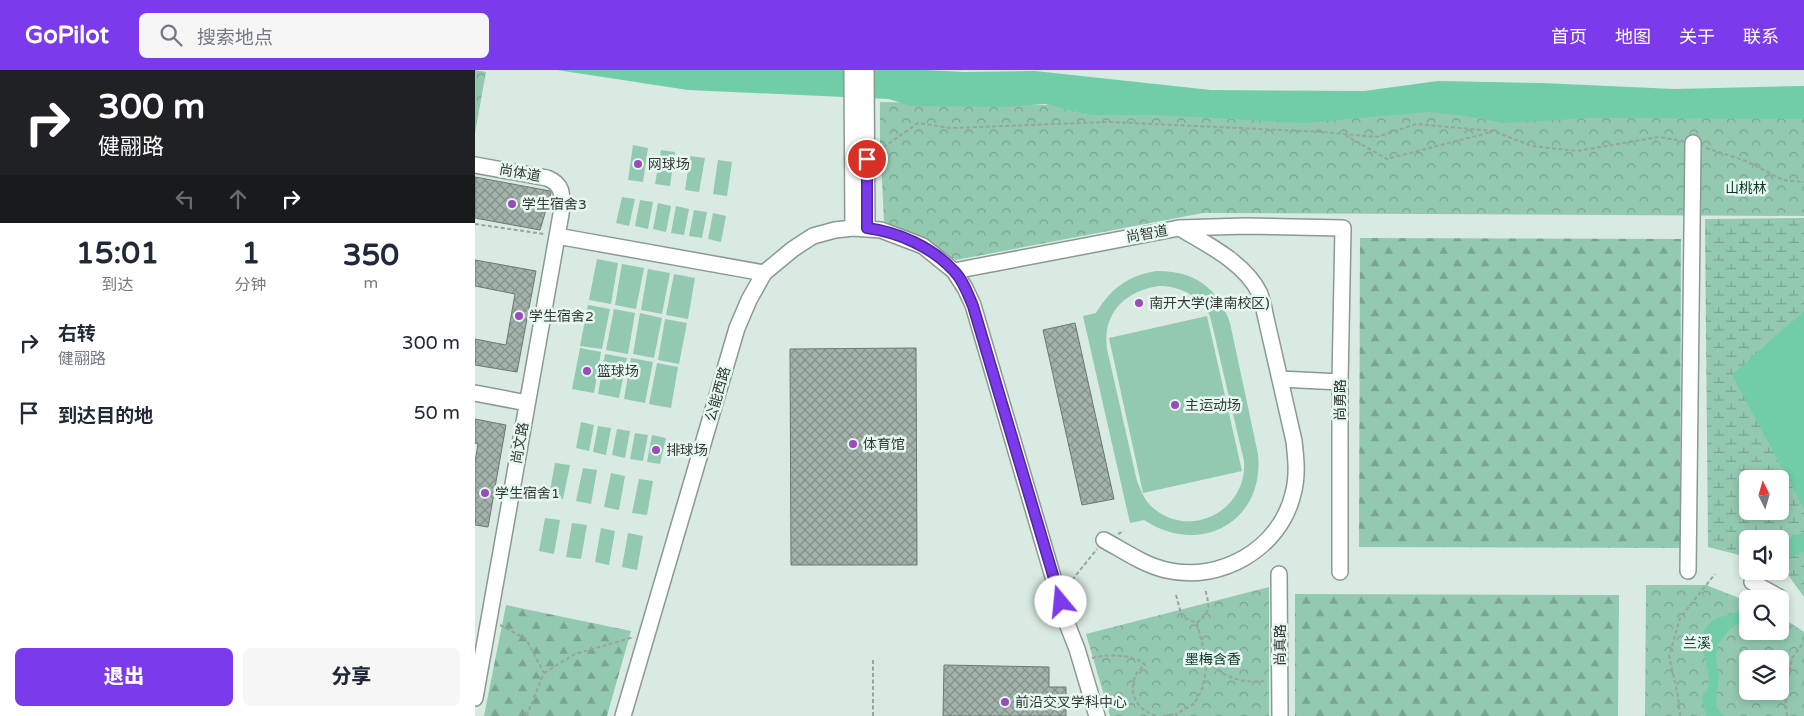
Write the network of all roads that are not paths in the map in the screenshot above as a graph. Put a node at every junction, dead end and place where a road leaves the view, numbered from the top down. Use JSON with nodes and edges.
{"nodes":[{"id":1,"x":853,"y":70,"type":"edge"},
{"id":2,"x":867,"y":70,"type":"edge"},
{"id":3,"x":859,"y":107,"type":"junction"},
{"id":4,"x":1693,"y":143,"type":"road end"},
{"id":5,"x":475,"y":165,"type":"edge"},
{"id":6,"x":560,"y":188,"type":"joint"},
{"id":7,"x":860,"y":228,"type":"junction"},
{"id":8,"x":1179,"y":228,"type":"junction"},
{"id":9,"x":1343,"y":228,"type":"joint"},
{"id":10,"x":557,"y":236,"type":"junction"},
{"id":11,"x":954,"y":271,"type":"junction"},
{"id":12,"x":764,"y":273,"type":"junction"},
{"id":13,"x":1281,"y":379,"type":"junction"},
{"id":14,"x":1340,"y":382,"type":"junction"},
{"id":15,"x":475,"y":393,"type":"edge"},
{"id":16,"x":527,"y":403,"type":"junction"},
{"id":17,"x":1104,"y":540,"type":"road end"},
{"id":18,"x":1688,"y":571,"type":"dead end"},
{"id":19,"x":1340,"y":572,"type":"dead end"},
{"id":20,"x":1279,"y":574,"type":"dead end"},
{"id":21,"x":1752,"y":582,"type":"dead end"},
{"id":22,"x":1766,"y":590,"type":"edge"},
{"id":23,"x":475,"y":698,"type":"edge"},
{"id":24,"x":623,"y":716,"type":"edge"},
{"id":25,"x":1097,"y":716,"type":"edge"},
{"id":26,"x":1280,"y":716,"type":"edge"}],
"edges":[{"from":1,"to":3,"type":"street"},
{"from":2,"to":3,"type":"street"},
{"from":3,"to":7,"type":"street"},
{"from":3,"to":7,"type":"street"},
{"from":4,"to":18,"type":"street"},
{"from":5,"to":6,"type":"street","name":"尚体道"},
{"from":6,"to":10,"type":"street","name":"尚文路"},
{"from":7,"to":11,"type":"street"},
{"from":7,"to":12,"type":"street","name":"公能西路"},
{"from":8,"to":9,"type":"street","name":"尚智道"},
{"from":8,"to":11,"type":"street","name":"尚智道"},
{"from":8,"to":13,"type":"street"},
{"from":9,"to":14,"type":"street","name":"尚勇路"},
{"from":10,"to":12,"type":"street"},
{"from":10,"to":16,"type":"street","name":"尚文路"},
{"from":11,"to":25,"type":"street"},
{"from":12,"to":24,"type":"street","name":"公能西路"},
{"from":13,"to":14,"type":"street"},
{"from":13,"to":17,"type":"street"},
{"from":14,"to":19,"type":"street","name":"尚勇路"},
{"from":15,"to":16,"type":"street"},
{"from":16,"to":23,"type":"street","name":"尚文路"},
{"from":20,"to":26,"type":"street","name":"尚真路"},
{"from":21,"to":22,"type":"street"}]}
